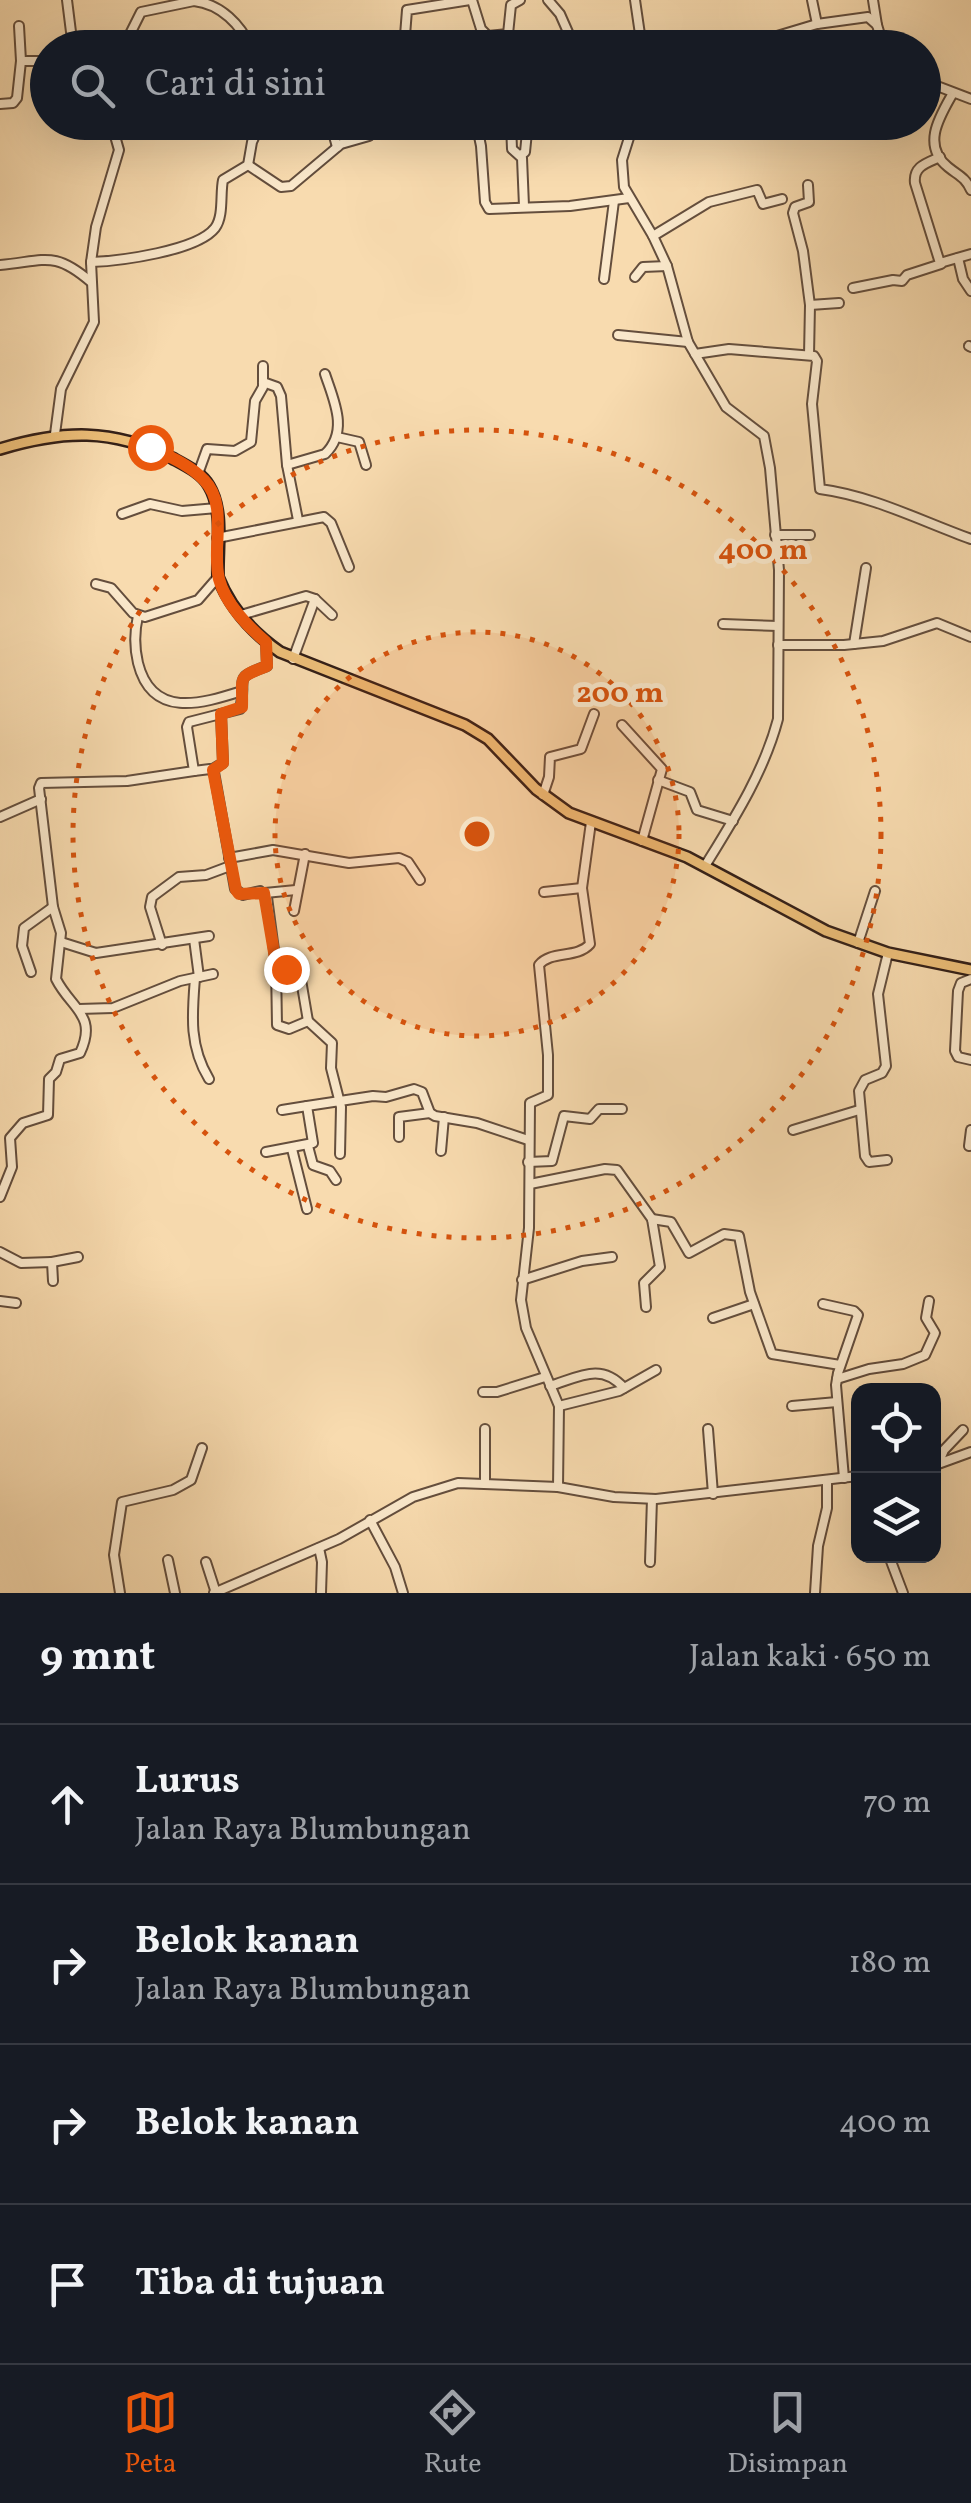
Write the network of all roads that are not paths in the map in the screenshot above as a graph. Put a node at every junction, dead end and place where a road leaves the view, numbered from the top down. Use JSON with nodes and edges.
{"nodes":[{"id":1,"x":67,"y":0,"type":"edge"},
{"id":2,"x":215,"y":0,"type":"edge"},
{"id":3,"x":471,"y":0,"type":"edge"},
{"id":4,"x":548,"y":0,"type":"edge"},
{"id":5,"x":635,"y":0,"type":"edge"},
{"id":6,"x":812,"y":0,"type":"edge"},
{"id":7,"x":873,"y":0,"type":"edge"},
{"id":8,"x":515,"y":1,"type":"edge"},
{"id":9,"x":203,"y":2,"type":"edge"},
{"id":10,"x":817,"y":24,"type":"junction"},
{"id":11,"x":876,"y":25,"type":"junction"},
{"id":12,"x":18,"y":26,"type":"dead end"},
{"id":13,"x":71,"y":30,"type":"edge"},
{"id":14,"x":133,"y":30,"type":"edge"},
{"id":15,"x":239,"y":30,"type":"edge"},
{"id":16,"x":405,"y":30,"type":"edge"},
{"id":17,"x":482,"y":30,"type":"edge"},
{"id":18,"x":508,"y":30,"type":"edge"},
{"id":19,"x":567,"y":30,"type":"edge"},
{"id":20,"x":639,"y":30,"type":"edge"},
{"id":21,"x":796,"y":30,"type":"edge"},
{"id":22,"x":878,"y":30,"type":"edge"},
{"id":23,"x":21,"y":61,"type":"junction"},
{"id":24,"x":30,"y":61,"type":"edge"},
{"id":25,"x":941,"y":87,"type":"edge"},
{"id":26,"x":953,"y":92,"type":"junction"},
{"id":27,"x":971,"y":99,"type":"edge"},
{"id":28,"x":0,"y":104,"type":"edge"},
{"id":29,"x":941,"y":115,"type":"edge"},
{"id":30,"x":117,"y":140,"type":"edge"},
{"id":31,"x":253,"y":140,"type":"edge"},
{"id":32,"x":335,"y":140,"type":"edge"},
{"id":33,"x":356,"y":140,"type":"edge"},
{"id":34,"x":480,"y":140,"type":"edge"},
{"id":35,"x":512,"y":140,"type":"edge"},
{"id":36,"x":526,"y":140,"type":"edge"},
{"id":37,"x":629,"y":140,"type":"edge"},
{"id":38,"x":936,"y":140,"type":"edge"},
{"id":39,"x":337,"y":146,"type":"junction"},
{"id":40,"x":521,"y":156,"type":"junction"},
{"id":41,"x":940,"y":157,"type":"junction"},
{"id":42,"x":248,"y":165,"type":"junction"},
{"id":43,"x":808,"y":186,"type":"dead end"},
{"id":44,"x":971,"y":190,"type":"edge"},
{"id":45,"x":629,"y":198,"type":"junction"},
{"id":46,"x":782,"y":198,"type":"dead end"},
{"id":47,"x":614,"y":201,"type":"junction"},
{"id":48,"x":524,"y":206,"type":"junction"},
{"id":49,"x":653,"y":236,"type":"junction"},
{"id":50,"x":971,"y":254,"type":"edge"},
{"id":51,"x":958,"y":258,"type":"junction"},
{"id":52,"x":91,"y":262,"type":"junction"},
{"id":53,"x":941,"y":264,"type":"junction"},
{"id":54,"x":0,"y":265,"type":"edge"},
{"id":55,"x":667,"y":266,"type":"junction"},
{"id":56,"x":636,"y":277,"type":"dead end"},
{"id":57,"x":604,"y":279,"type":"dead end"},
{"id":58,"x":92,"y":282,"type":"junction"},
{"id":59,"x":853,"y":288,"type":"dead end"},
{"id":60,"x":971,"y":291,"type":"edge"},
{"id":61,"x":839,"y":303,"type":"dead end"},
{"id":62,"x":810,"y":306,"type":"junction"},
{"id":63,"x":618,"y":335,"type":"dead end"},
{"id":64,"x":688,"y":342,"type":"junction"},
{"id":65,"x":694,"y":354,"type":"junction"},
{"id":66,"x":808,"y":355,"type":"junction"},
{"id":67,"x":263,"y":366,"type":"dead end"},
{"id":68,"x":325,"y":374,"type":"dead end"},
{"id":69,"x":263,"y":382,"type":"junction"},
{"id":70,"x":55,"y":434,"type":"junction"},
{"id":71,"x":337,"y":437,"type":"junction"},
{"id":72,"x":0,"y":449,"type":"edge"},
{"id":73,"x":287,"y":464,"type":"junction"},
{"id":74,"x":366,"y":465,"type":"dead end"},
{"id":75,"x":198,"y":474,"type":"junction"},
{"id":76,"x":217,"y":508,"type":"junction"},
{"id":77,"x":122,"y":514,"type":"dead end"},
{"id":78,"x":298,"y":520,"type":"junction"},
{"id":79,"x":775,"y":535,"type":"junction"},
{"id":80,"x":810,"y":535,"type":"dead end"},
{"id":81,"x":217,"y":538,"type":"junction"},
{"id":82,"x":971,"y":539,"type":"edge"},
{"id":83,"x":349,"y":568,"type":"dead end"},
{"id":84,"x":866,"y":568,"type":"dead end"},
{"id":85,"x":218,"y":577,"type":"junction"},
{"id":86,"x":96,"y":584,"type":"dead end"},
{"id":87,"x":315,"y":598,"type":"junction"},
{"id":88,"x":240,"y":615,"type":"junction"},
{"id":89,"x":332,"y":615,"type":"dead end"},
{"id":90,"x":138,"y":616,"type":"junction"},
{"id":91,"x":722,"y":624,"type":"dead end"},
{"id":92,"x":778,"y":626,"type":"junction"},
{"id":93,"x":971,"y":637,"type":"edge"},
{"id":94,"x":266,"y":642,"type":"junction"},
{"id":95,"x":778,"y":644,"type":"junction"},
{"id":96,"x":854,"y":644,"type":"junction"},
{"id":97,"x":293,"y":659,"type":"junction"},
{"id":98,"x":242,"y":691,"type":"junction"},
{"id":99,"x":221,"y":714,"type":"junction"},
{"id":100,"x":594,"y":714,"type":"dead end"},
{"id":101,"x":622,"y":725,"type":"dead end"},
{"id":102,"x":213,"y":770,"type":"junction"},
{"id":103,"x":194,"y":771,"type":"junction"},
{"id":104,"x":658,"y":780,"type":"junction"},
{"id":105,"x":543,"y":795,"type":"junction"},
{"id":106,"x":41,"y":800,"type":"junction"},
{"id":107,"x":0,"y":817,"type":"edge"},
{"id":108,"x":732,"y":821,"type":"junction"},
{"id":109,"x":591,"y":822,"type":"junction"},
{"id":110,"x":642,"y":841,"type":"junction"},
{"id":111,"x":304,"y":854,"type":"junction"},
{"id":112,"x":230,"y":862,"type":"junction"},
{"id":113,"x":705,"y":866,"type":"junction"},
{"id":114,"x":420,"y":880,"type":"dead end"},
{"id":115,"x":582,"y":888,"type":"junction"},
{"id":116,"x":296,"y":890,"type":"junction"},
{"id":117,"x":875,"y":891,"type":"dead end"},
{"id":118,"x":544,"y":892,"type":"dead end"},
{"id":119,"x":264,"y":893,"type":"junction"},
{"id":120,"x":54,"y":907,"type":"junction"},
{"id":121,"x":294,"y":911,"type":"dead end"},
{"id":122,"x":209,"y":936,"type":"dead end"},
{"id":123,"x":194,"y":939,"type":"junction"},
{"id":124,"x":61,"y":942,"type":"junction"},
{"id":125,"x":858,"y":943,"type":"junction"},
{"id":126,"x":162,"y":945,"type":"junction"},
{"id":127,"x":888,"y":953,"type":"junction"},
{"id":128,"x":276,"y":964,"type":"junction"},
{"id":129,"x":971,"y":970,"type":"edge"},
{"id":130,"x":31,"y":972,"type":"dead end"},
{"id":131,"x":213,"y":974,"type":"dead end"},
{"id":132,"x":197,"y":978,"type":"junction"},
{"id":133,"x":971,"y":980,"type":"edge"},
{"id":134,"x":79,"y":1009,"type":"junction"},
{"id":135,"x":308,"y":1021,"type":"junction"},
{"id":136,"x":971,"y":1060,"type":"edge"},
{"id":137,"x":209,"y":1078,"type":"dead end"},
{"id":138,"x":340,"y":1099,"type":"junction"},
{"id":139,"x":307,"y":1106,"type":"junction"},
{"id":140,"x":622,"y":1109,"type":"dead end"},
{"id":141,"x":282,"y":1110,"type":"dead end"},
{"id":142,"x":859,"y":1110,"type":"junction"},
{"id":143,"x":430,"y":1113,"type":"junction"},
{"id":144,"x":444,"y":1117,"type":"junction"},
{"id":145,"x":793,"y":1130,"type":"dead end"},
{"id":146,"x":971,"y":1130,"type":"edge"},
{"id":147,"x":399,"y":1137,"type":"dead end"},
{"id":148,"x":528,"y":1140,"type":"junction"},
{"id":149,"x":308,"y":1146,"type":"junction"},
{"id":150,"x":969,"y":1146,"type":"edge"},
{"id":151,"x":292,"y":1150,"type":"junction"},
{"id":152,"x":441,"y":1150,"type":"dead end"},
{"id":153,"x":266,"y":1152,"type":"dead end"},
{"id":154,"x":340,"y":1154,"type":"dead end"},
{"id":155,"x":887,"y":1160,"type":"dead end"},
{"id":156,"x":528,"y":1162,"type":"junction"},
{"id":157,"x":336,"y":1180,"type":"dead end"},
{"id":158,"x":530,"y":1184,"type":"junction"},
{"id":159,"x":0,"y":1197,"type":"edge"},
{"id":160,"x":308,"y":1209,"type":"dead end"},
{"id":161,"x":652,"y":1219,"type":"junction"},
{"id":162,"x":0,"y":1252,"type":"edge"},
{"id":163,"x":78,"y":1257,"type":"dead end"},
{"id":164,"x":612,"y":1257,"type":"dead end"},
{"id":165,"x":52,"y":1262,"type":"junction"},
{"id":166,"x":522,"y":1280,"type":"junction"},
{"id":167,"x":53,"y":1281,"type":"dead end"},
{"id":168,"x":0,"y":1301,"type":"edge"},
{"id":169,"x":929,"y":1301,"type":"dead end"},
{"id":170,"x":16,"y":1303,"type":"dead end"},
{"id":171,"x":754,"y":1304,"type":"junction"},
{"id":172,"x":823,"y":1304,"type":"dead end"},
{"id":173,"x":646,"y":1307,"type":"dead end"},
{"id":174,"x":713,"y":1318,"type":"dead end"},
{"id":175,"x":840,"y":1366,"type":"junction"},
{"id":176,"x":656,"y":1370,"type":"dead end"},
{"id":177,"x":837,"y":1380,"type":"junction"},
{"id":178,"x":548,"y":1381,"type":"junction"},
{"id":179,"x":624,"y":1388,"type":"junction"},
{"id":180,"x":483,"y":1392,"type":"dead end"},
{"id":181,"x":837,"y":1402,"type":"junction"},
{"id":182,"x":559,"y":1406,"type":"junction"},
{"id":183,"x":792,"y":1406,"type":"dead end"},
{"id":184,"x":485,"y":1429,"type":"dead end"},
{"id":185,"x":708,"y":1429,"type":"dead end"},
{"id":186,"x":964,"y":1430,"type":"dead end"},
{"id":187,"x":202,"y":1448,"type":"dead end"},
{"id":188,"x":971,"y":1452,"type":"edge"},
{"id":189,"x":941,"y":1455,"type":"edge"},
{"id":190,"x":941,"y":1462,"type":"edge"},
{"id":191,"x":851,"y":1477,"type":"edge"},
{"id":192,"x":844,"y":1478,"type":"junction"},
{"id":193,"x":828,"y":1480,"type":"junction"},
{"id":194,"x":485,"y":1482,"type":"junction"},
{"id":195,"x":558,"y":1487,"type":"junction"},
{"id":196,"x":713,"y":1494,"type":"junction"},
{"id":197,"x":652,"y":1499,"type":"junction"},
{"id":198,"x":370,"y":1520,"type":"junction"},
{"id":199,"x":319,"y":1548,"type":"junction"},
{"id":200,"x":168,"y":1560,"type":"dead end"},
{"id":201,"x":206,"y":1562,"type":"dead end"},
{"id":202,"x":650,"y":1562,"type":"dead end"},
{"id":203,"x":892,"y":1563,"type":"edge"},
{"id":204,"x":120,"y":1593,"type":"edge"},
{"id":205,"x":175,"y":1593,"type":"edge"},
{"id":206,"x":216,"y":1593,"type":"edge"},
{"id":207,"x":321,"y":1593,"type":"edge"},
{"id":208,"x":404,"y":1593,"type":"edge"},
{"id":209,"x":815,"y":1593,"type":"edge"},
{"id":210,"x":903,"y":1593,"type":"edge"}],
"edges":[{"from":1,"to":13,"type":"street"},
{"from":2,"to":9,"type":"street"},
{"from":3,"to":16,"type":"street"},
{"from":3,"to":17,"type":"street"},
{"from":4,"to":19,"type":"street"},
{"from":5,"to":20,"type":"street"},
{"from":6,"to":10,"type":"street"},
{"from":7,"to":11,"type":"street"},
{"from":8,"to":18,"type":"street"},
{"from":9,"to":14,"type":"street"},
{"from":9,"to":15,"type":"street"},
{"from":10,"to":11,"type":"street"},
{"from":10,"to":21,"type":"street"},
{"from":11,"to":22,"type":"street"},
{"from":12,"to":23,"type":"street"},
{"from":23,"to":24,"type":"street"},
{"from":23,"to":28,"type":"street"},
{"from":25,"to":26,"type":"street"},
{"from":26,"to":27,"type":"street"},
{"from":26,"to":29,"type":"street"},
{"from":30,"to":52,"type":"street"},
{"from":31,"to":42,"type":"street"},
{"from":32,"to":39,"type":"street"},
{"from":33,"to":39,"type":"street"},
{"from":34,"to":48,"type":"street"},
{"from":35,"to":40,"type":"street"},
{"from":36,"to":40,"type":"street"},
{"from":37,"to":45,"type":"street"},
{"from":38,"to":41,"type":"street"},
{"from":39,"to":42,"type":"street"},
{"from":40,"to":48,"type":"street"},
{"from":41,"to":44,"type":"street"},
{"from":41,"to":53,"type":"street"},
{"from":42,"to":52,"type":"street"},
{"from":43,"to":62,"type":"street"},
{"from":45,"to":47,"type":"street"},
{"from":45,"to":49,"type":"street"},
{"from":46,"to":49,"type":"street"},
{"from":47,"to":48,"type":"street"},
{"from":47,"to":57,"type":"street"},
{"from":49,"to":55,"type":"street"},
{"from":50,"to":51,"type":"street"},
{"from":51,"to":53,"type":"street"},
{"from":51,"to":60,"type":"street"},
{"from":52,"to":58,"type":"street"},
{"from":53,"to":59,"type":"street"},
{"from":54,"to":58,"type":"street"},
{"from":55,"to":56,"type":"street"},
{"from":55,"to":64,"type":"street"},
{"from":58,"to":70,"type":"street"},
{"from":61,"to":62,"type":"street"},
{"from":62,"to":66,"type":"street"},
{"from":63,"to":64,"type":"street"},
{"from":64,"to":65,"type":"street"},
{"from":65,"to":66,"type":"street"},
{"from":65,"to":79,"type":"street"},
{"from":66,"to":82,"type":"street"},
{"from":67,"to":69,"type":"street"},
{"from":68,"to":71,"type":"street"},
{"from":69,"to":73,"type":"street"},
{"from":69,"to":75,"type":"street"},
{"from":70,"to":72,"type":"main road"},
{"from":70,"to":75,"type":"main road"},
{"from":71,"to":73,"type":"street"},
{"from":71,"to":74,"type":"street"},
{"from":73,"to":78,"type":"street"},
{"from":75,"to":76,"type":"main road"},
{"from":76,"to":77,"type":"street"},
{"from":76,"to":81,"type":"main road"},
{"from":78,"to":81,"type":"street"},
{"from":78,"to":83,"type":"street"},
{"from":79,"to":80,"type":"street"},
{"from":79,"to":92,"type":"street"},
{"from":81,"to":85,"type":"main road"},
{"from":84,"to":96,"type":"street"},
{"from":85,"to":88,"type":"main road"},
{"from":85,"to":90,"type":"street"},
{"from":86,"to":90,"type":"street"},
{"from":87,"to":88,"type":"street"},
{"from":87,"to":89,"type":"street"},
{"from":87,"to":97,"type":"street"},
{"from":88,"to":94,"type":"main road"},
{"from":90,"to":98,"type":"street"},
{"from":91,"to":92,"type":"street"},
{"from":92,"to":95,"type":"street"},
{"from":93,"to":96,"type":"street"},
{"from":94,"to":97,"type":"main road"},
{"from":94,"to":98,"type":"street"},
{"from":95,"to":96,"type":"street"},
{"from":95,"to":108,"type":"street"},
{"from":97,"to":105,"type":"main road"},
{"from":98,"to":99,"type":"street"},
{"from":99,"to":102,"type":"street"},
{"from":99,"to":103,"type":"street"},
{"from":100,"to":105,"type":"street"},
{"from":101,"to":104,"type":"street"},
{"from":102,"to":103,"type":"street"},
{"from":102,"to":112,"type":"street"},
{"from":103,"to":106,"type":"street"},
{"from":104,"to":108,"type":"street"},
{"from":104,"to":110,"type":"street"},
{"from":105,"to":109,"type":"main road"},
{"from":106,"to":107,"type":"street"},
{"from":106,"to":120,"type":"street"},
{"from":108,"to":113,"type":"street"},
{"from":109,"to":110,"type":"main road"},
{"from":109,"to":115,"type":"street"},
{"from":110,"to":113,"type":"main road"},
{"from":111,"to":112,"type":"street"},
{"from":111,"to":114,"type":"street"},
{"from":111,"to":116,"type":"street"},
{"from":112,"to":119,"type":"street"},
{"from":112,"to":126,"type":"street"},
{"from":113,"to":125,"type":"main road"},
{"from":115,"to":118,"type":"street"},
{"from":115,"to":148,"type":"street"},
{"from":116,"to":119,"type":"street"},
{"from":116,"to":121,"type":"street"},
{"from":117,"to":125,"type":"street"},
{"from":119,"to":128,"type":"street"},
{"from":120,"to":124,"type":"street"},
{"from":120,"to":130,"type":"street"},
{"from":122,"to":123,"type":"street"},
{"from":123,"to":126,"type":"street"},
{"from":123,"to":132,"type":"street"},
{"from":124,"to":126,"type":"street"},
{"from":124,"to":134,"type":"street"},
{"from":125,"to":127,"type":"main road"},
{"from":127,"to":129,"type":"main road"},
{"from":127,"to":142,"type":"street"},
{"from":128,"to":135,"type":"street"},
{"from":128,"to":135,"type":"street"},
{"from":131,"to":132,"type":"street"},
{"from":132,"to":134,"type":"street"},
{"from":132,"to":137,"type":"street"},
{"from":133,"to":136,"type":"street"},
{"from":134,"to":159,"type":"street"},
{"from":135,"to":138,"type":"street"},
{"from":138,"to":139,"type":"street"},
{"from":138,"to":143,"type":"street"},
{"from":138,"to":154,"type":"street"},
{"from":139,"to":141,"type":"street"},
{"from":139,"to":149,"type":"street"},
{"from":140,"to":156,"type":"street"},
{"from":142,"to":145,"type":"street"},
{"from":142,"to":155,"type":"street"},
{"from":143,"to":144,"type":"street"},
{"from":143,"to":147,"type":"street"},
{"from":144,"to":148,"type":"street"},
{"from":144,"to":152,"type":"street"},
{"from":146,"to":150,"type":"street"},
{"from":148,"to":156,"type":"street"},
{"from":149,"to":151,"type":"street"},
{"from":149,"to":157,"type":"street"},
{"from":151,"to":153,"type":"street"},
{"from":151,"to":160,"type":"street"},
{"from":156,"to":158,"type":"street"},
{"from":158,"to":161,"type":"street"},
{"from":158,"to":166,"type":"street"},
{"from":161,"to":171,"type":"street"},
{"from":161,"to":173,"type":"street"},
{"from":162,"to":165,"type":"street"},
{"from":163,"to":165,"type":"street"},
{"from":164,"to":166,"type":"street"},
{"from":165,"to":167,"type":"street"},
{"from":166,"to":178,"type":"street"},
{"from":168,"to":170,"type":"street"},
{"from":169,"to":177,"type":"street"},
{"from":171,"to":174,"type":"street"},
{"from":171,"to":175,"type":"street"},
{"from":172,"to":175,"type":"street"},
{"from":175,"to":177,"type":"street"},
{"from":176,"to":179,"type":"street"},
{"from":177,"to":181,"type":"street"},
{"from":178,"to":179,"type":"street"},
{"from":178,"to":180,"type":"street"},
{"from":178,"to":182,"type":"street"},
{"from":179,"to":182,"type":"street"},
{"from":181,"to":183,"type":"street"},
{"from":181,"to":192,"type":"street"},
{"from":182,"to":195,"type":"street"},
{"from":184,"to":194,"type":"street"},
{"from":185,"to":196,"type":"street"},
{"from":186,"to":189,"type":"street"},
{"from":187,"to":204,"type":"street"},
{"from":188,"to":190,"type":"street"},
{"from":191,"to":192,"type":"street"},
{"from":192,"to":193,"type":"street"},
{"from":193,"to":196,"type":"street"},
{"from":193,"to":209,"type":"street"},
{"from":194,"to":195,"type":"street"},
{"from":194,"to":198,"type":"street"},
{"from":195,"to":197,"type":"street"},
{"from":196,"to":197,"type":"street"},
{"from":197,"to":202,"type":"street"},
{"from":198,"to":199,"type":"street"},
{"from":198,"to":208,"type":"street"},
{"from":199,"to":206,"type":"street"},
{"from":199,"to":207,"type":"street"},
{"from":200,"to":205,"type":"street"},
{"from":201,"to":206,"type":"street"},
{"from":203,"to":210,"type":"street"}]}
